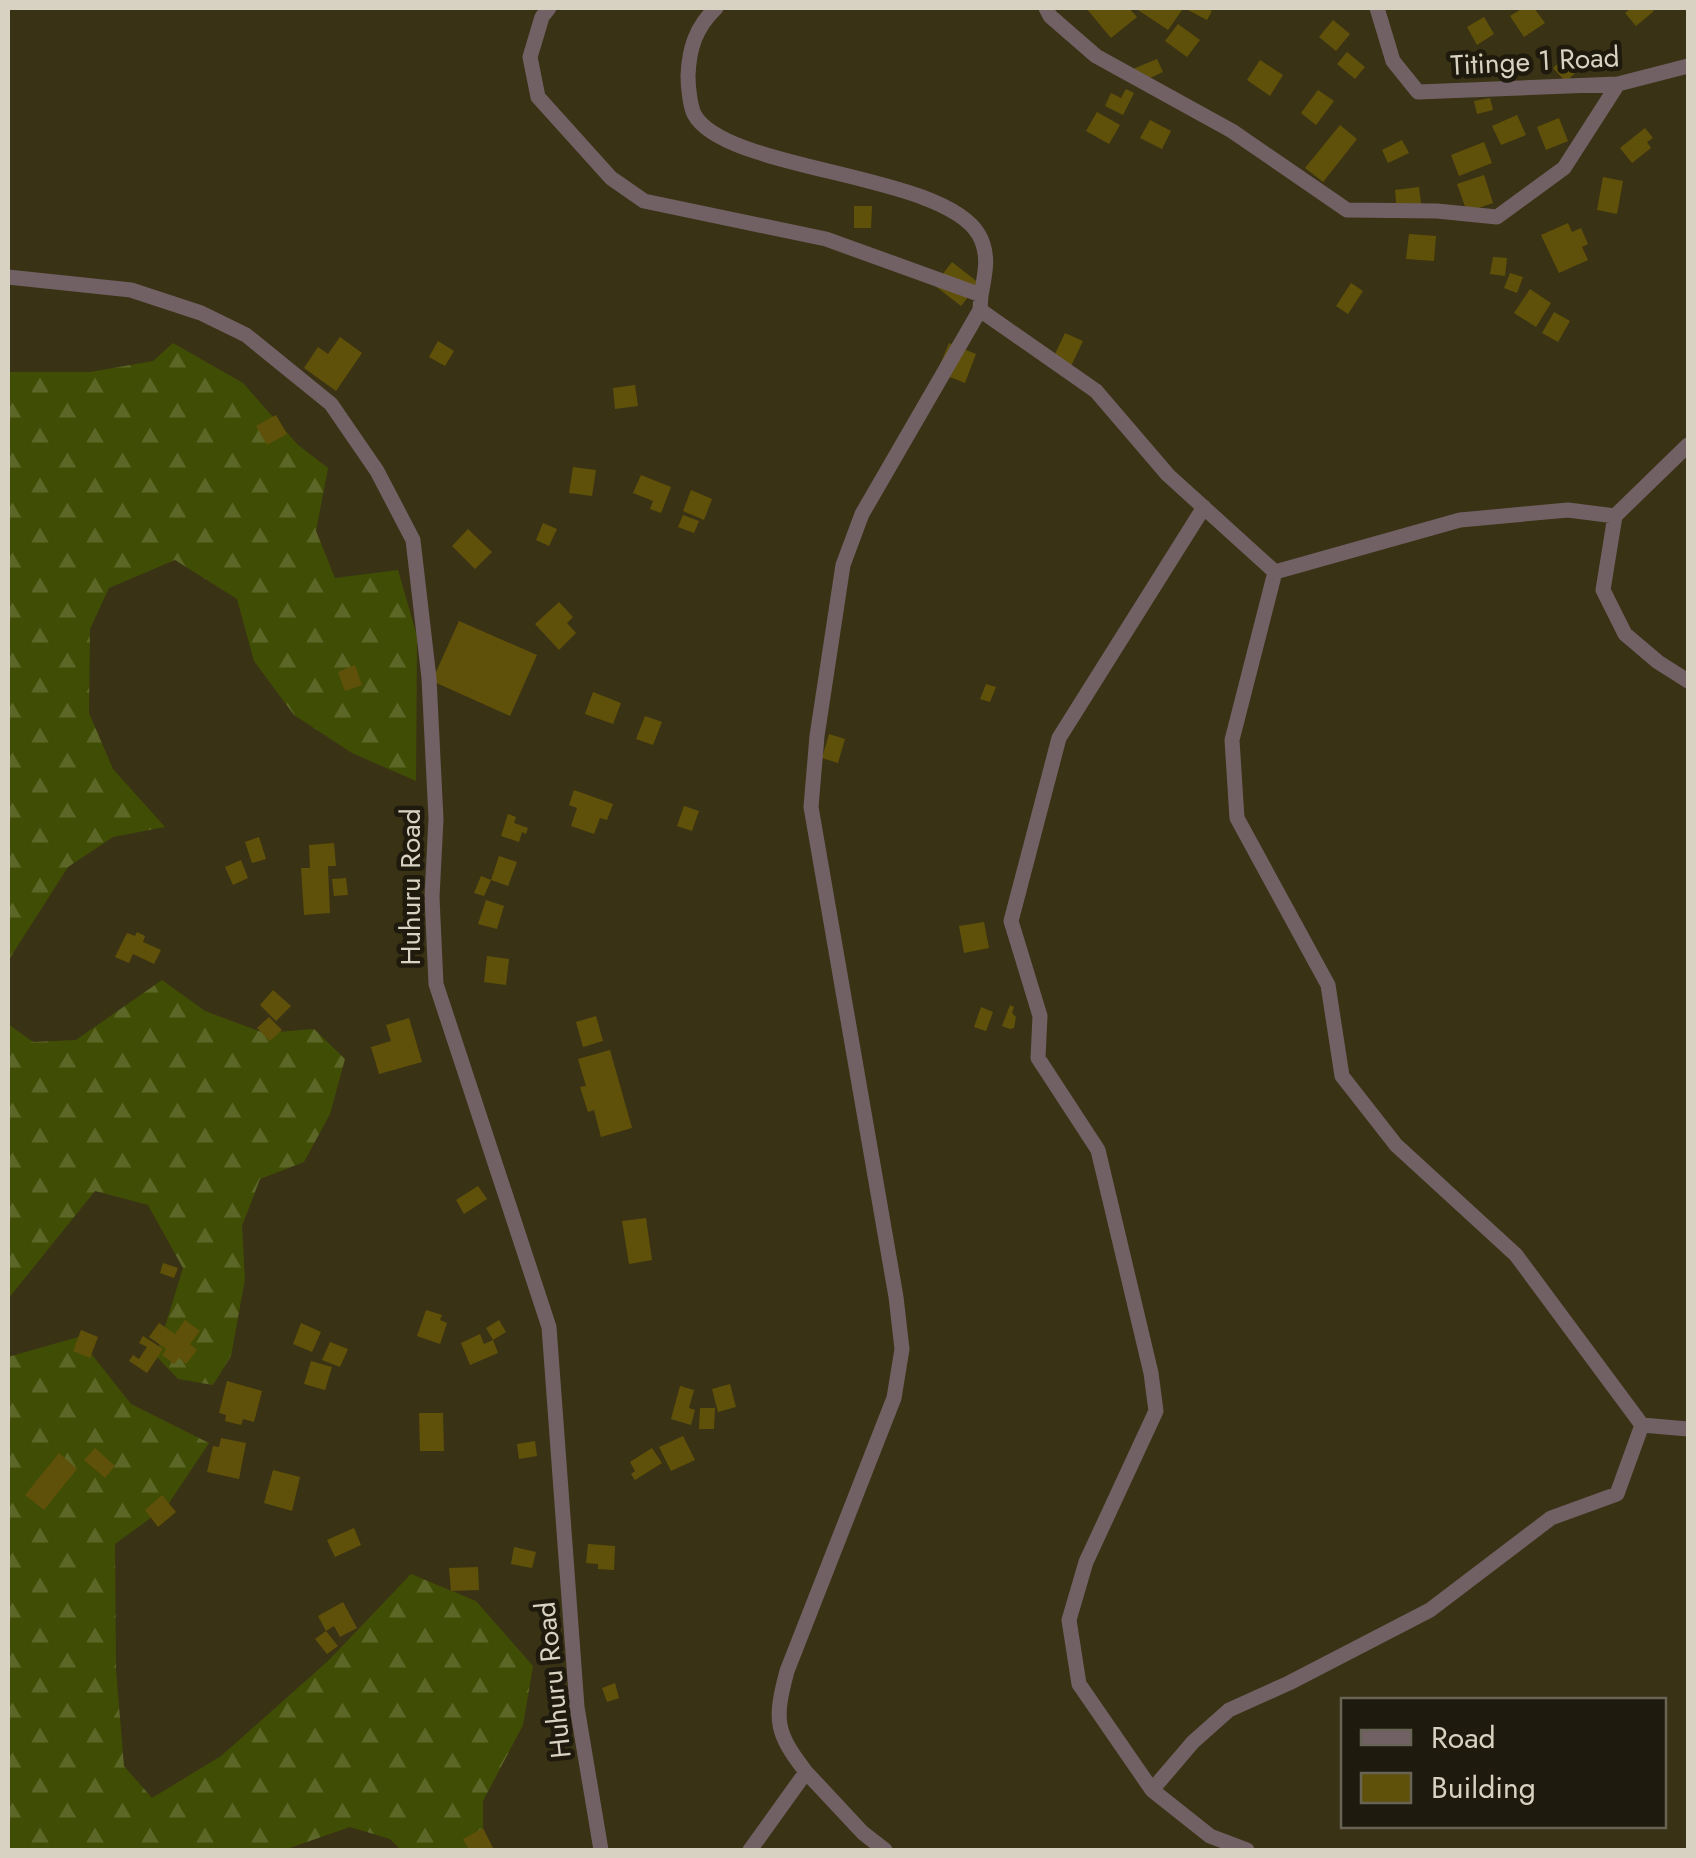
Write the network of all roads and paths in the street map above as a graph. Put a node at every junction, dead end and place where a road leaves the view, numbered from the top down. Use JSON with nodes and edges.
{"nodes":[{"id":1,"x":549,"y":8,"type":"edge"},
{"id":2,"x":716,"y":8,"type":"edge"},
{"id":3,"x":1046,"y":8,"type":"edge"},
{"id":4,"x":1377,"y":8,"type":"edge"},
{"id":5,"x":1688,"y":66,"type":"edge"},
{"id":6,"x":1618,"y":84,"type":"junction"},
{"id":7,"x":8,"y":278,"type":"edge"},
{"id":8,"x":980,"y":302,"type":"junction"},
{"id":9,"x":1688,"y":445,"type":"edge"},
{"id":10,"x":1204,"y":507,"type":"junction"},
{"id":11,"x":1615,"y":516,"type":"junction"},
{"id":12,"x":1275,"y":572,"type":"junction"},
{"id":13,"x":1688,"y":681,"type":"edge"},
{"id":14,"x":1642,"y":1425,"type":"junction"},
{"id":15,"x":1688,"y":1429,"type":"edge"},
{"id":16,"x":806,"y":1772,"type":"junction"},
{"id":17,"x":1152,"y":1790,"type":"junction"},
{"id":18,"x":601,"y":1850,"type":"edge"},
{"id":19,"x":750,"y":1850,"type":"edge"},
{"id":20,"x":885,"y":1850,"type":"edge"},
{"id":21,"x":1247,"y":1850,"type":"edge"}],
"edges":[{"from":1,"to":8,"type":"street"},
{"from":2,"to":8,"type":"street"},
{"from":3,"to":6,"type":"street"},
{"from":4,"to":6,"type":"street","name":"Titinge 1 Road"},
{"from":5,"to":6,"type":"street","name":"Titinge 1 Road"},
{"from":7,"to":18,"type":"street","name":"Huhuru Road"},
{"from":8,"to":10,"type":"street"},
{"from":8,"to":16,"type":"street"},
{"from":9,"to":11,"type":"street"},
{"from":10,"to":12,"type":"street"},
{"from":10,"to":17,"type":"street"},
{"from":11,"to":12,"type":"street"},
{"from":11,"to":13,"type":"street"},
{"from":12,"to":14,"type":"street"},
{"from":14,"to":15,"type":"street"},
{"from":14,"to":17,"type":"street"},
{"from":16,"to":19,"type":"street"},
{"from":16,"to":20,"type":"street"},
{"from":17,"to":21,"type":"street"}]}
